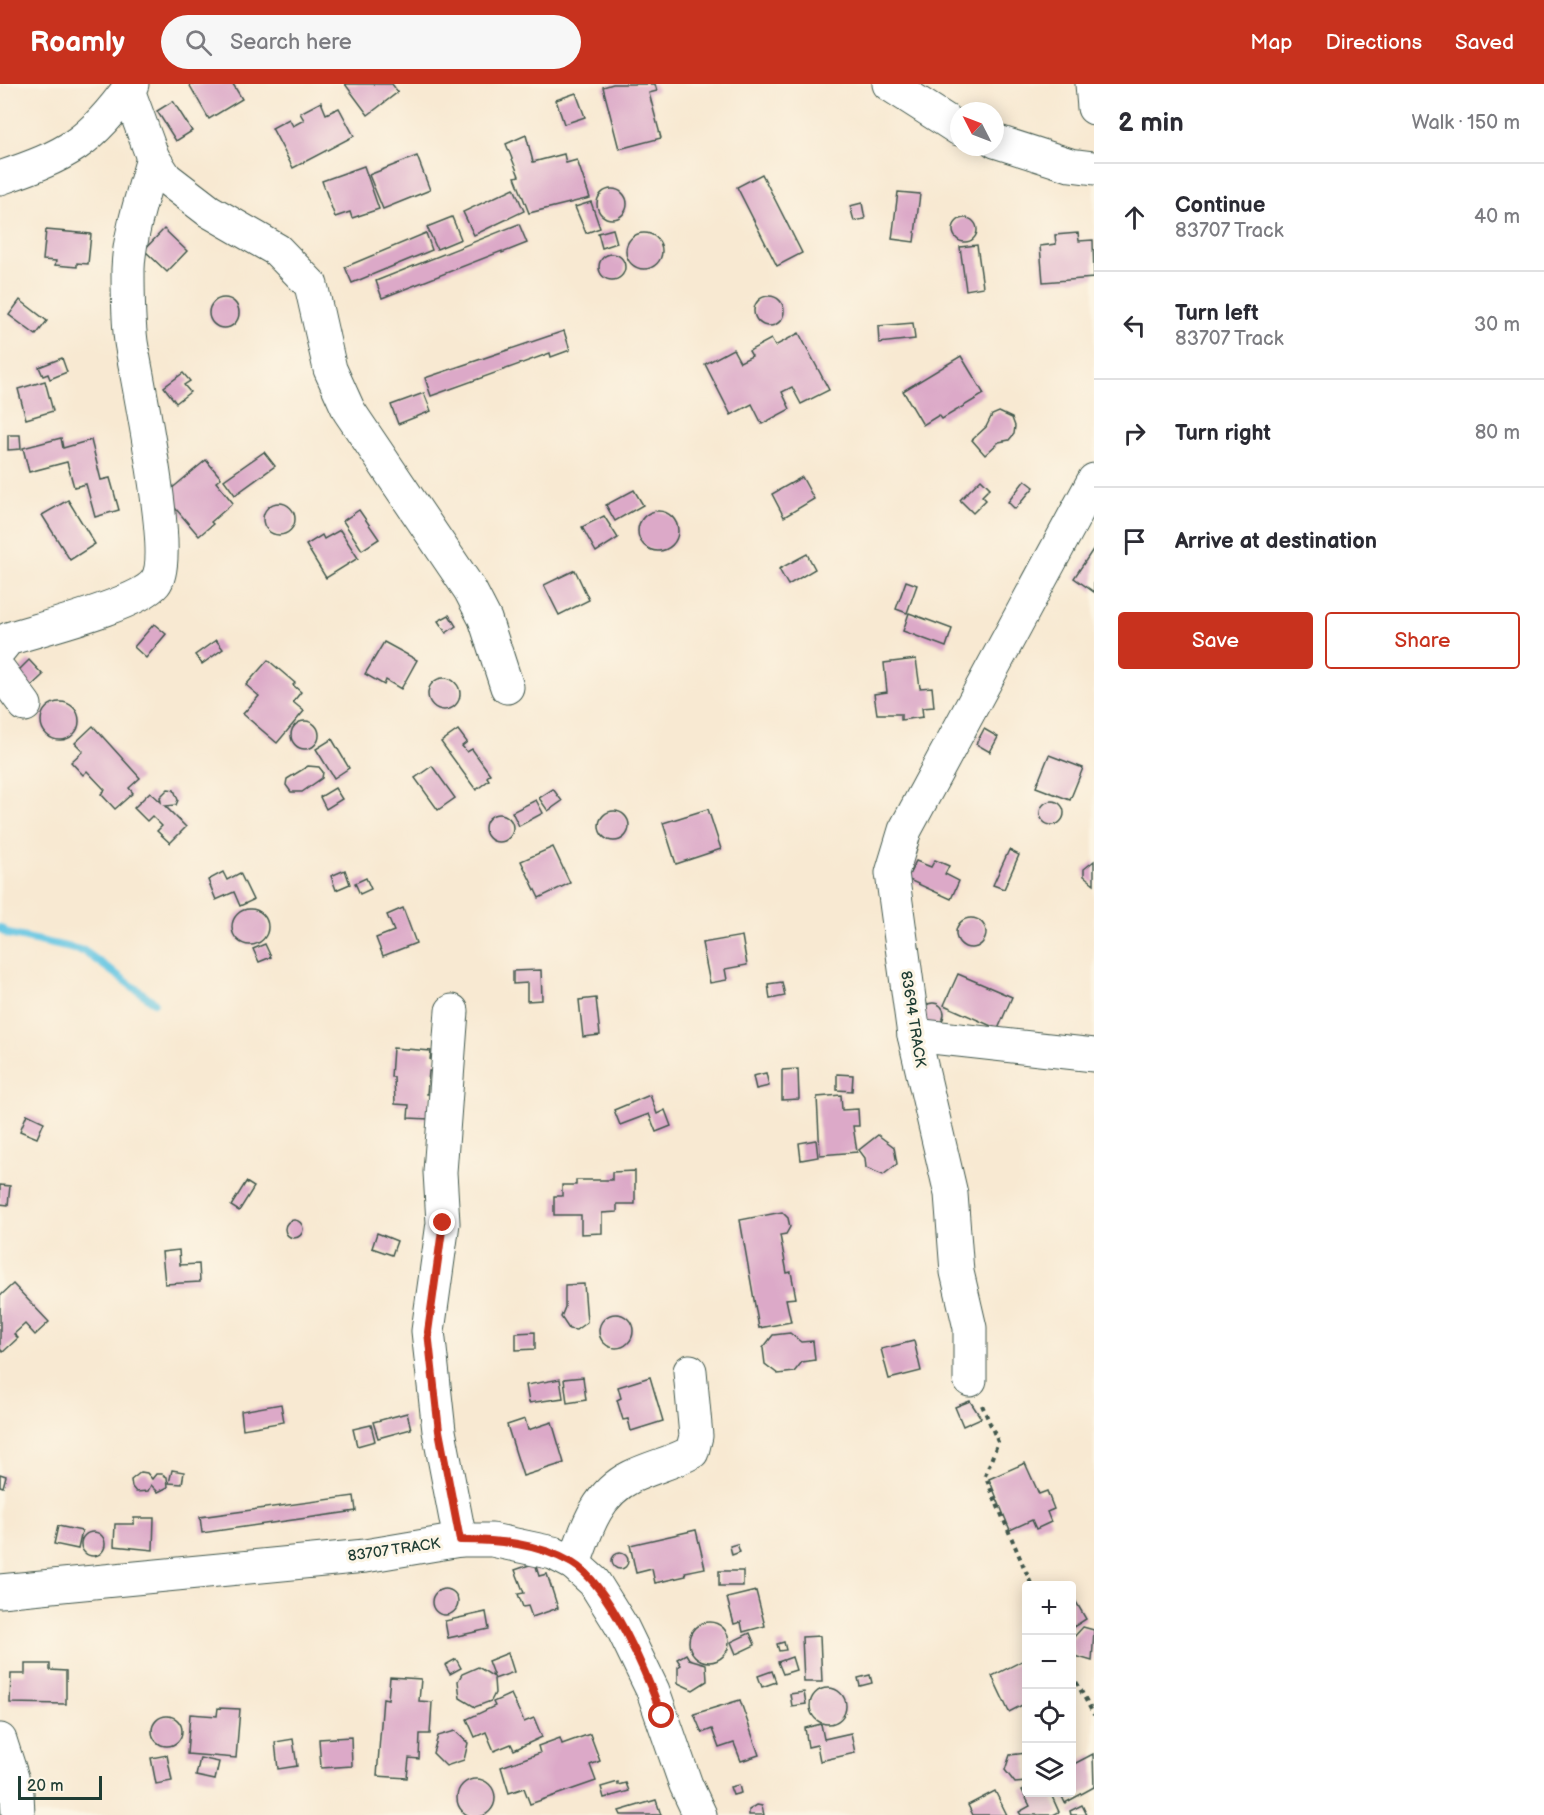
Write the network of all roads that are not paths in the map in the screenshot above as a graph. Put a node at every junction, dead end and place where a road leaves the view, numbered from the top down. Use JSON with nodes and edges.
{"nodes":[{"id":1,"x":889,"y":84,"type":"edge"},
{"id":2,"x":1092,"y":84,"type":"edge"},
{"id":3,"x":130,"y":87,"type":"edge"},
{"id":4,"x":1094,"y":108,"type":"edge"},
{"id":5,"x":950,"y":123,"type":"edge"},
{"id":6,"x":1004,"y":144,"type":"edge"},
{"id":7,"x":153,"y":158,"type":"junction"},
{"id":8,"x":1094,"y":168,"type":"edge"},
{"id":9,"x":0,"y":178,"type":"edge"},
{"id":10,"x":1094,"y":480,"type":"edge"},
{"id":11,"x":0,"y":649,"type":"edge"},
{"id":12,"x":0,"y":671,"type":"edge"},
{"id":13,"x":507,"y":687,"type":"dead end"},
{"id":14,"x":25,"y":705,"type":"dead end"},
{"id":15,"x":452,"y":1011,"type":"dead end"},
{"id":16,"x":914,"y":1035,"type":"junction"},
{"id":17,"x":1094,"y":1055,"type":"edge"},
{"id":18,"x":690,"y":1371,"type":"dead end"},
{"id":19,"x":970,"y":1380,"type":"road end"},
{"id":20,"x":460,"y":1540,"type":"junction"},
{"id":21,"x":574,"y":1564,"type":"junction"},
{"id":22,"x":0,"y":1591,"type":"edge"},
{"id":23,"x":0,"y":1740,"type":"edge"},
{"id":24,"x":18,"y":1815,"type":"edge"},
{"id":25,"x":700,"y":1815,"type":"edge"}],
"edges":[{"from":1,"to":5,"type":"street"},
{"from":2,"to":4,"type":"street"},
{"from":3,"to":7,"type":"street"},
{"from":3,"to":9,"type":"street"},
{"from":6,"to":8,"type":"street"},
{"from":7,"to":11,"type":"street"},
{"from":7,"to":13,"type":"street"},
{"from":10,"to":16,"type":"street","name":"83694 TRACK"},
{"from":12,"to":14,"type":"street"},
{"from":15,"to":20,"type":"street"},
{"from":16,"to":17,"type":"street"},
{"from":16,"to":19,"type":"street","name":"83694 TRACK"},
{"from":18,"to":21,"type":"street"},
{"from":20,"to":21,"type":"street","name":"83707 TRACK"},
{"from":20,"to":22,"type":"street","name":"83707 TRACK"},
{"from":21,"to":25,"type":"street","name":"83707 TRACK"},
{"from":23,"to":24,"type":"street"}]}
